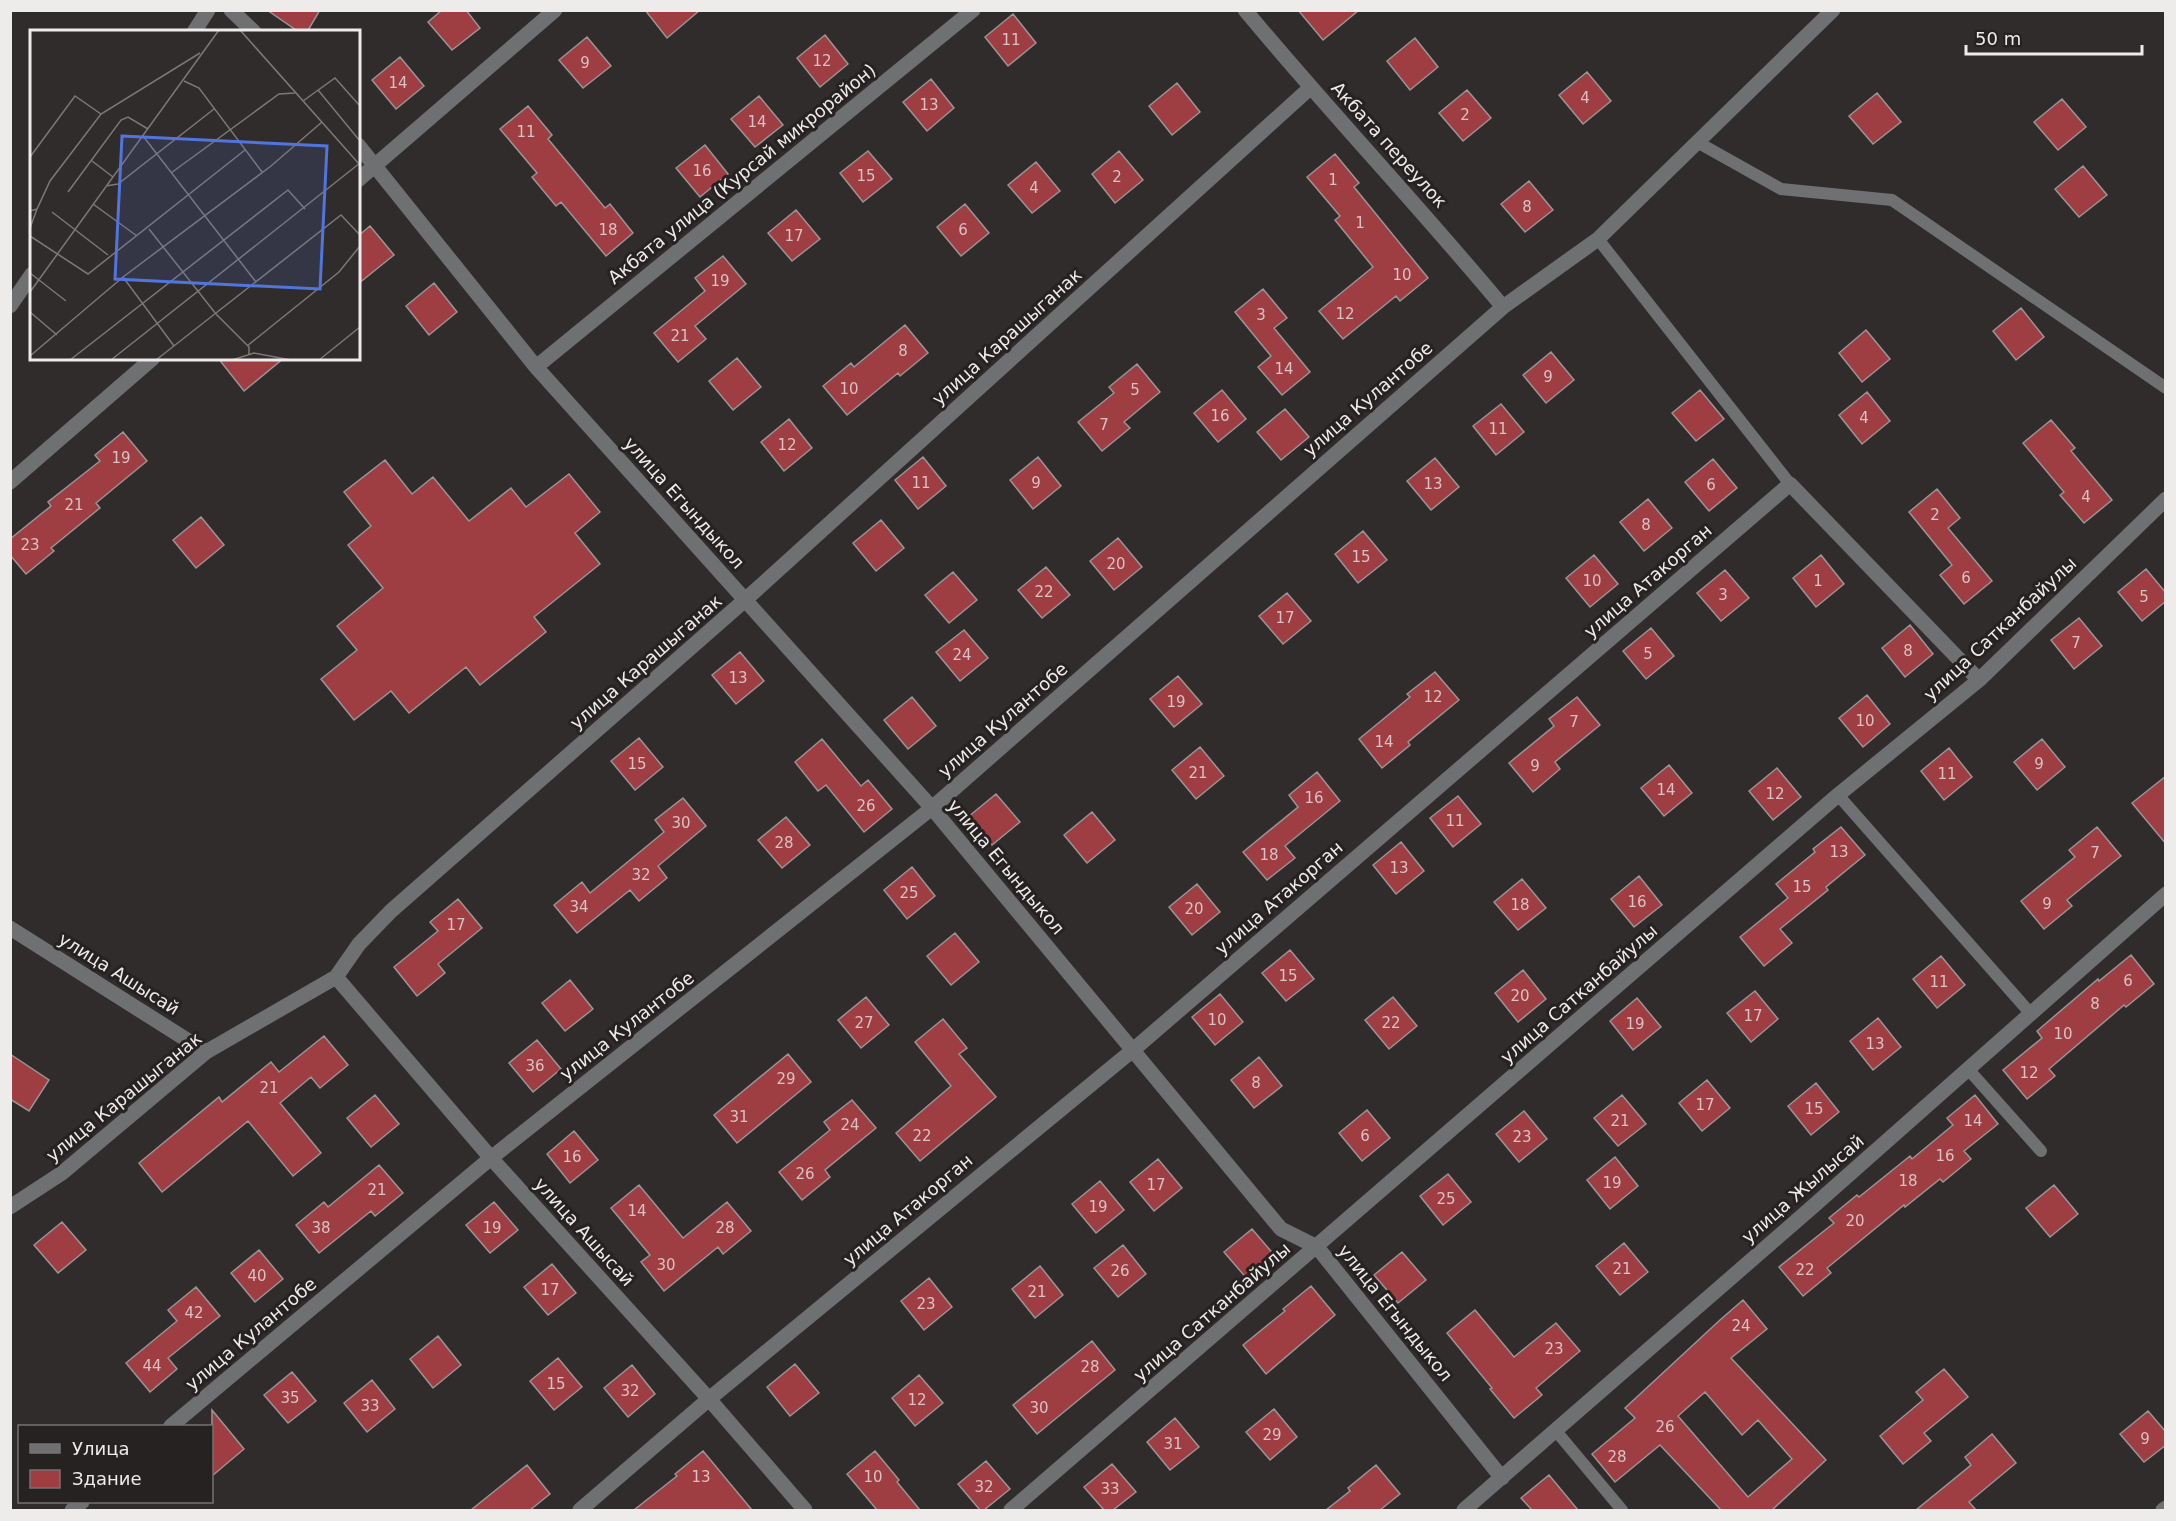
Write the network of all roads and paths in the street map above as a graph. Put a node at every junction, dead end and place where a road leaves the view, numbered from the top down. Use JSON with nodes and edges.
{"nodes":[{"id":1,"x":208,"y":10,"type":"edge"},
{"id":2,"x":231,"y":10,"type":"edge"},
{"id":3,"x":555,"y":10,"type":"edge"},
{"id":4,"x":973,"y":10,"type":"edge"},
{"id":5,"x":1245,"y":10,"type":"edge"},
{"id":6,"x":1833,"y":10,"type":"edge"},
{"id":7,"x":195,"y":30,"type":"edge"},
{"id":8,"x":252,"y":30,"type":"edge"},
{"id":9,"x":1310,"y":88,"type":"junction"},
{"id":10,"x":1697,"y":142,"type":"junction"},
{"id":11,"x":360,"y":147,"type":"edge"},
{"id":12,"x":375,"y":165,"type":"junction"},
{"id":13,"x":360,"y":178,"type":"edge"},
{"id":14,"x":1598,"y":239,"type":"junction"},
{"id":15,"x":30,"y":277,"type":"edge"},
{"id":16,"x":10,"y":306,"type":"edge"},
{"id":17,"x":1503,"y":307,"type":"junction"},
{"id":18,"x":151,"y":360,"type":"edge"},
{"id":19,"x":536,"y":367,"type":"junction"},
{"id":20,"x":2166,"y":388,"type":"edge"},
{"id":21,"x":10,"y":482,"type":"edge"},
{"id":22,"x":1790,"y":484,"type":"junction"},
{"id":23,"x":2166,"y":499,"type":"edge"},
{"id":24,"x":745,"y":600,"type":"junction"},
{"id":25,"x":1979,"y":681,"type":"junction"},
{"id":26,"x":1838,"y":795,"type":"junction"},
{"id":27,"x":932,"y":808,"type":"junction"},
{"id":28,"x":2166,"y":894,"type":"edge"},
{"id":29,"x":10,"y":928,"type":"edge"},
{"id":30,"x":336,"y":977,"type":"junction"},
{"id":31,"x":2031,"y":1014,"type":"junction"},
{"id":32,"x":1133,"y":1050,"type":"junction"},
{"id":33,"x":206,"y":1052,"type":"junction"},
{"id":34,"x":1968,"y":1069,"type":"junction"},
{"id":35,"x":2041,"y":1151,"type":"dead end"},
{"id":36,"x":491,"y":1158,"type":"junction"},
{"id":37,"x":10,"y":1208,"type":"edge"},
{"id":38,"x":1317,"y":1247,"type":"junction"},
{"id":39,"x":710,"y":1399,"type":"junction"},
{"id":40,"x":172,"y":1425,"type":"edge"},
{"id":41,"x":1556,"y":1431,"type":"junction"},
{"id":42,"x":1502,"y":1478,"type":"junction"},
{"id":43,"x":580,"y":1510,"type":"edge"},
{"id":44,"x":805,"y":1510,"type":"edge"},
{"id":45,"x":1011,"y":1510,"type":"edge"},
{"id":46,"x":1464,"y":1510,"type":"edge"},
{"id":47,"x":1622,"y":1510,"type":"edge"}],
"edges":[{"from":1,"to":7,"type":"street"},
{"from":2,"to":8,"type":"street"},
{"from":3,"to":12,"type":"street"},
{"from":4,"to":19,"type":"street","name":"Акбата улица (Курсай микрорайон)"},
{"from":5,"to":9,"type":"street","name":"Акбата переулок"},
{"from":6,"to":10,"type":"street","name":"улица Кулантобе"},
{"from":9,"to":17,"type":"street","name":"Акбата переулок"},
{"from":9,"to":24,"type":"street","name":"улица Карашыганак"},
{"from":10,"to":14,"type":"street","name":"улица Кулантобе"},
{"from":10,"to":20,"type":"lane"},
{"from":11,"to":12,"type":"street","name":"улица Егындыкол"},
{"from":12,"to":13,"type":"street"},
{"from":12,"to":19,"type":"street","name":"улица Егындыкол"},
{"from":14,"to":17,"type":"street","name":"улица Кулантобе"},
{"from":14,"to":22,"type":"lane"},
{"from":15,"to":16,"type":"street"},
{"from":17,"to":27,"type":"street","name":"улица Кулантобе"},
{"from":18,"to":21,"type":"street"},
{"from":19,"to":24,"type":"street","name":"улица Егындыкол"},
{"from":22,"to":25,"type":"street"},
{"from":22,"to":32,"type":"street","name":"улица Атакорган"},
{"from":23,"to":25,"type":"street","name":"улица Сатканбайулы"},
{"from":24,"to":27,"type":"street","name":"улица Егындыкол"},
{"from":24,"to":30,"type":"street","name":"улица Карашыганак"},
{"from":25,"to":26,"type":"street","name":"улица Сатканбайулы"},
{"from":26,"to":31,"type":"lane"},
{"from":26,"to":38,"type":"street","name":"улица Сатканбайулы"},
{"from":27,"to":32,"type":"street","name":"улица Егындыкол"},
{"from":27,"to":36,"type":"street","name":"улица Кулантобе"},
{"from":28,"to":31,"type":"street","name":"улица Жылысай"},
{"from":29,"to":33,"type":"street","name":"улица Ашысай"},
{"from":30,"to":33,"type":"street","name":"улица Карашыганак"},
{"from":30,"to":36,"type":"street","name":"улица Ашысай"},
{"from":31,"to":34,"type":"street","name":"улица Жылысай"},
{"from":32,"to":38,"type":"street","name":"улица Егындыкол"},
{"from":32,"to":39,"type":"street","name":"улица Атакорган"},
{"from":33,"to":37,"type":"street","name":"улица Карашыганак"},
{"from":34,"to":35,"type":"lane"},
{"from":34,"to":41,"type":"street","name":"улица Жылысай"},
{"from":36,"to":39,"type":"street","name":"улица Ашысай"},
{"from":36,"to":40,"type":"street","name":"улица Кулантобе"},
{"from":38,"to":42,"type":"street","name":"улица Егындыкол"},
{"from":38,"to":45,"type":"street","name":"улица Сатканбайулы"},
{"from":39,"to":43,"type":"street","name":"улица Атакорган"},
{"from":39,"to":44,"type":"street","name":"улица Ашысай"},
{"from":41,"to":42,"type":"street","name":"улица Жылысай"},
{"from":41,"to":47,"type":"lane"},
{"from":42,"to":46,"type":"street","name":"улица Жылысай"}]}
